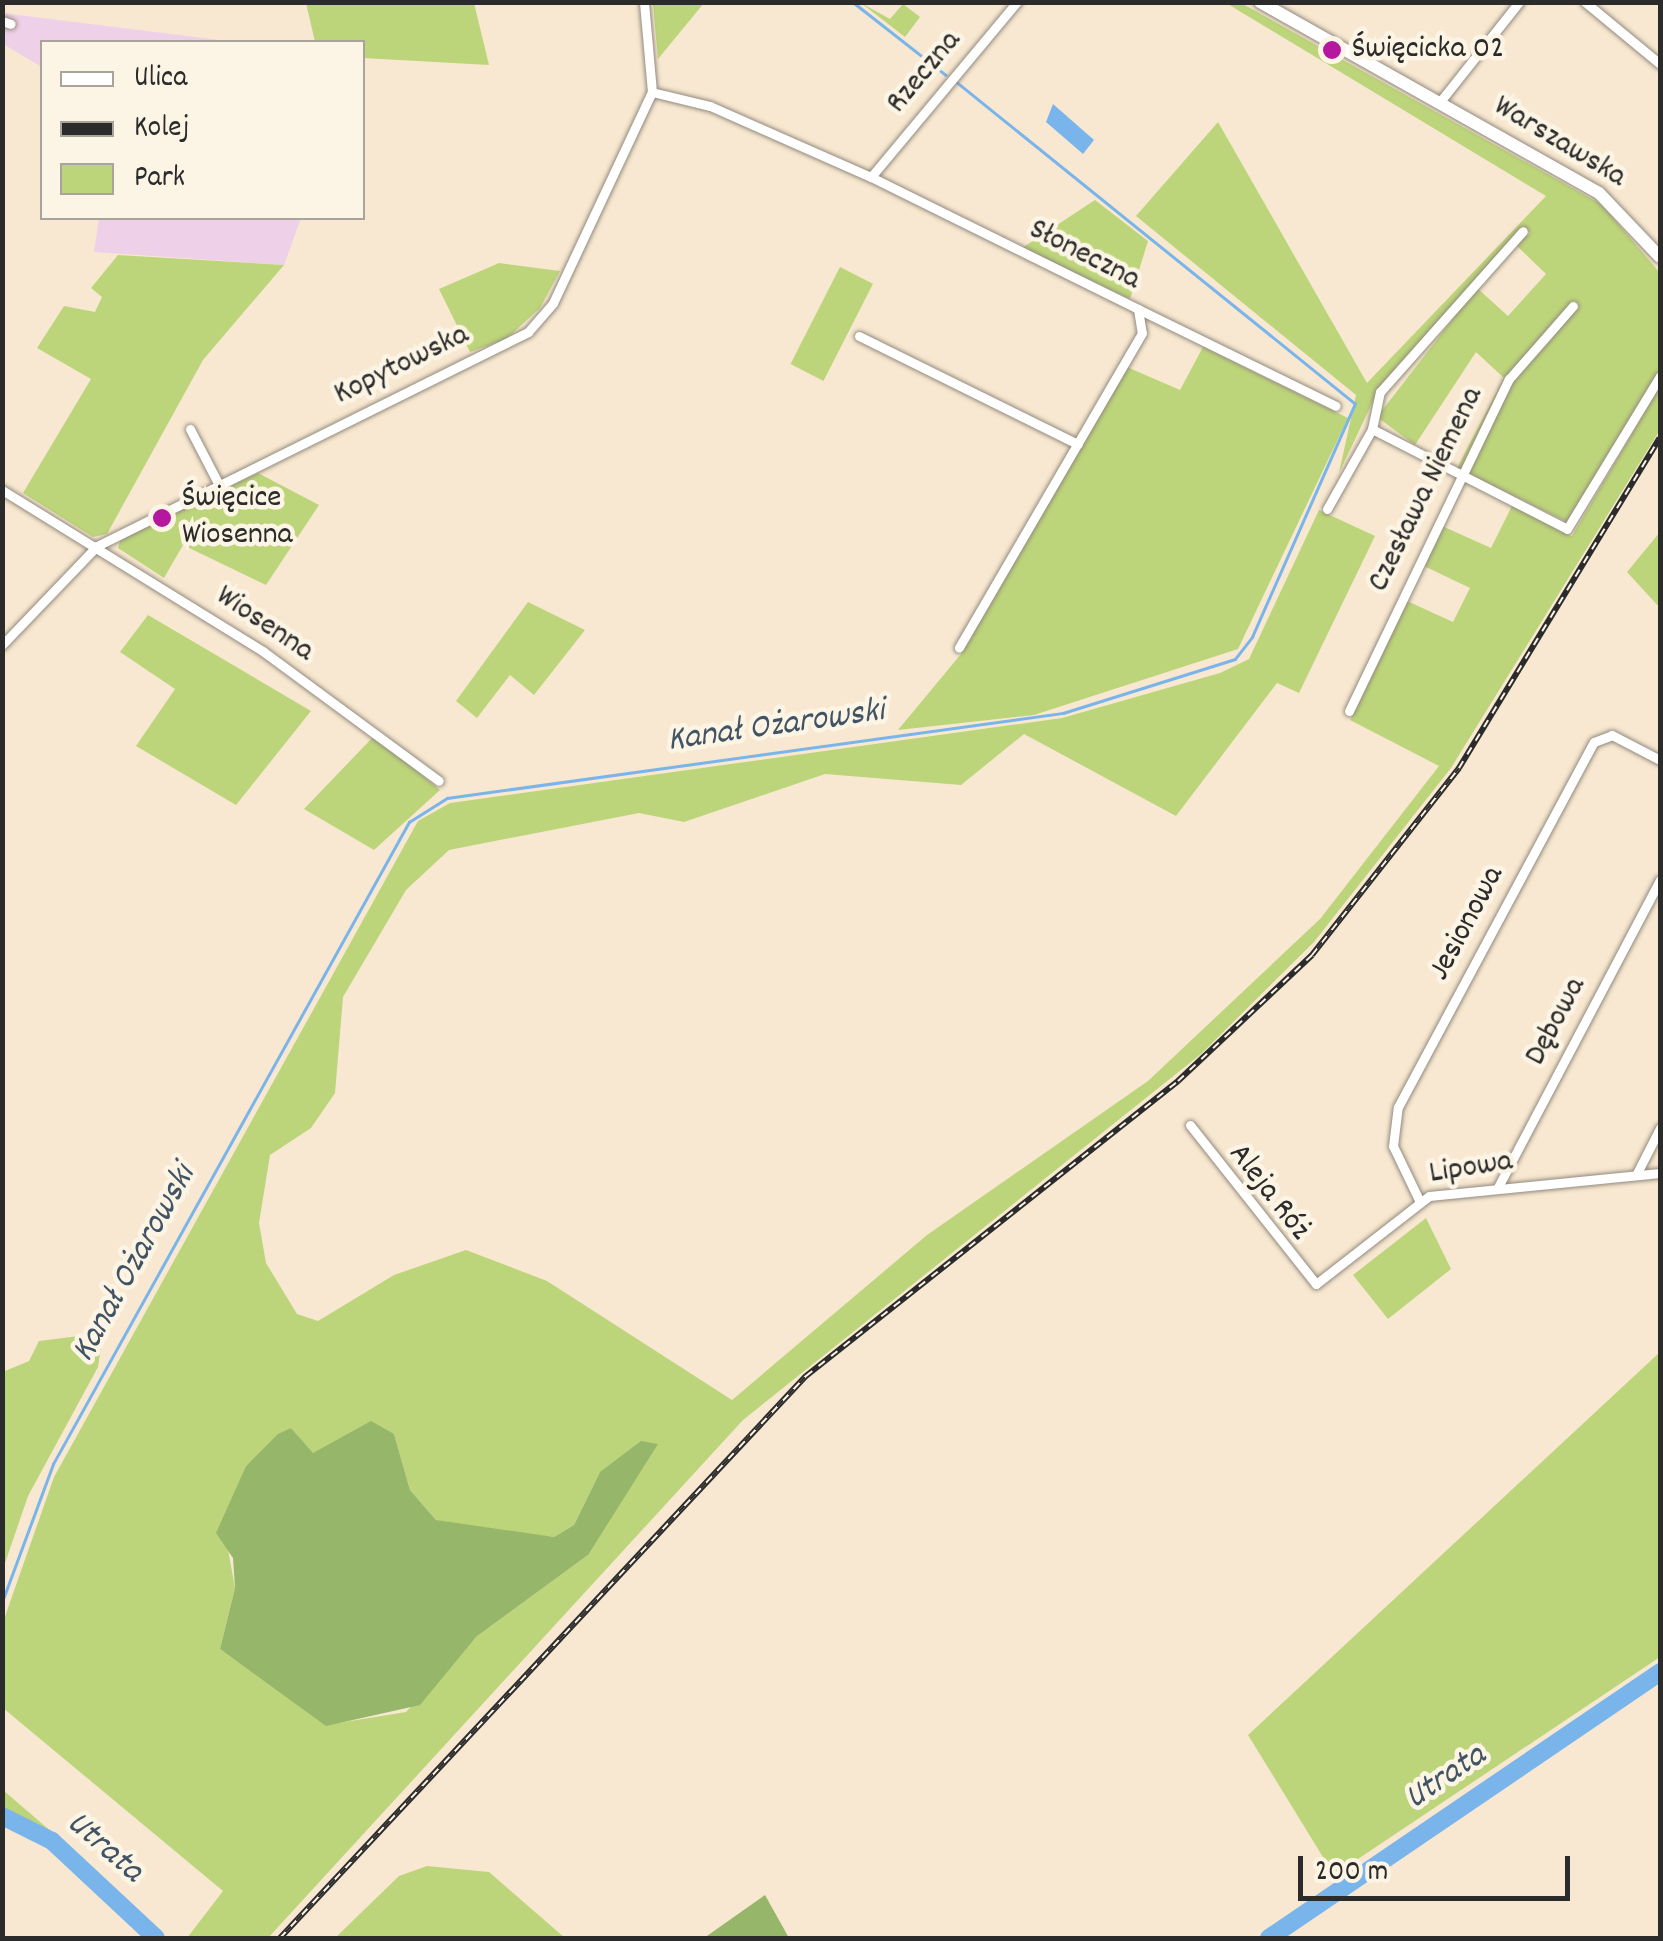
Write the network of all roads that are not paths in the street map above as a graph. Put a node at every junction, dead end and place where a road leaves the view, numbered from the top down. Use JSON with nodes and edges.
{"nodes":[{"id":1,"x":644,"y":2,"type":"edge"},
{"id":2,"x":1018,"y":2,"type":"edge"},
{"id":3,"x":1260,"y":2,"type":"edge"},
{"id":4,"x":1520,"y":2,"type":"edge"},
{"id":5,"x":1585,"y":2,"type":"edge"},
{"id":6,"x":1660,"y":64,"type":"edge"},
{"id":7,"x":652,"y":92,"type":"junction"},
{"id":8,"x":1439,"y":103,"type":"junction"},
{"id":9,"x":871,"y":177,"type":"junction"},
{"id":10,"x":1523,"y":231,"type":"dead end"},
{"id":11,"x":1660,"y":257,"type":"edge"},
{"id":12,"x":1574,"y":306,"type":"dead end"},
{"id":13,"x":1138,"y":309,"type":"junction"},
{"id":14,"x":858,"y":336,"type":"dead end"},
{"id":15,"x":1660,"y":376,"type":"edge"},
{"id":16,"x":1336,"y":406,"type":"dead end"},
{"id":17,"x":190,"y":429,"type":"dead end"},
{"id":18,"x":1372,"y":429,"type":"junction"},
{"id":19,"x":1078,"y":444,"type":"junction"},
{"id":20,"x":1460,"y":474,"type":"junction"},
{"id":21,"x":219,"y":485,"type":"junction"},
{"id":22,"x":2,"y":490,"type":"edge"},
{"id":23,"x":1327,"y":509,"type":"dead end"},
{"id":24,"x":97,"y":546,"type":"junction"},
{"id":25,"x":2,"y":645,"type":"edge"},
{"id":26,"x":960,"y":648,"type":"dead end"},
{"id":27,"x":1349,"y":711,"type":"dead end"},
{"id":28,"x":1660,"y":760,"type":"edge"},
{"id":29,"x":439,"y":781,"type":"dead end"},
{"id":30,"x":1660,"y":880,"type":"edge"},
{"id":31,"x":1190,"y":1125,"type":"dead end"},
{"id":32,"x":1660,"y":1128,"type":"edge"},
{"id":33,"x":1660,"y":1173,"type":"edge"},
{"id":34,"x":1636,"y":1175,"type":"junction"},
{"id":35,"x":1498,"y":1187,"type":"junction"},
{"id":36,"x":1420,"y":1202,"type":"junction"},
{"id":37,"x":1316,"y":1284,"type":"joint"}],
"edges":[{"from":1,"to":7,"type":"street"},
{"from":2,"to":9,"type":"street","name":"Rzeczna"},
{"from":3,"to":8,"type":"main road","name":"Warszawska"},
{"from":4,"to":8,"type":"street"},
{"from":5,"to":6,"type":"street"},
{"from":7,"to":9,"type":"street","name":"Słoneczna"},
{"from":7,"to":21,"type":"street","name":"Kopytowska"},
{"from":8,"to":11,"type":"main road","name":"Warszawska"},
{"from":9,"to":13,"type":"street","name":"Słoneczna"},
{"from":10,"to":18,"type":"street"},
{"from":12,"to":20,"type":"street","name":"Czesława Niemena"},
{"from":13,"to":16,"type":"street"},
{"from":13,"to":19,"type":"street","name":"Słoneczna"},
{"from":14,"to":19,"type":"street"},
{"from":15,"to":20,"type":"street"},
{"from":17,"to":21,"type":"street"},
{"from":18,"to":20,"type":"street"},
{"from":18,"to":23,"type":"street"},
{"from":19,"to":26,"type":"street","name":"Słoneczna"},
{"from":20,"to":27,"type":"street","name":"Czesława Niemena"},
{"from":21,"to":24,"type":"street","name":"Kopytowska"},
{"from":22,"to":24,"type":"street","name":"Wiosenna"},
{"from":24,"to":25,"type":"street","name":"Kopytowska"},
{"from":24,"to":29,"type":"street","name":"Wiosenna"},
{"from":28,"to":36,"type":"street","name":"Jesionowa"},
{"from":30,"to":35,"type":"street","name":"Dębowa"},
{"from":31,"to":37,"type":"street","name":"Aleja Róż"},
{"from":32,"to":34,"type":"street"},
{"from":33,"to":34,"type":"street","name":"Lipowa"},
{"from":34,"to":35,"type":"street","name":"Lipowa"},
{"from":35,"to":36,"type":"street","name":"Lipowa"},
{"from":36,"to":37,"type":"street","name":"Lipowa"}]}
